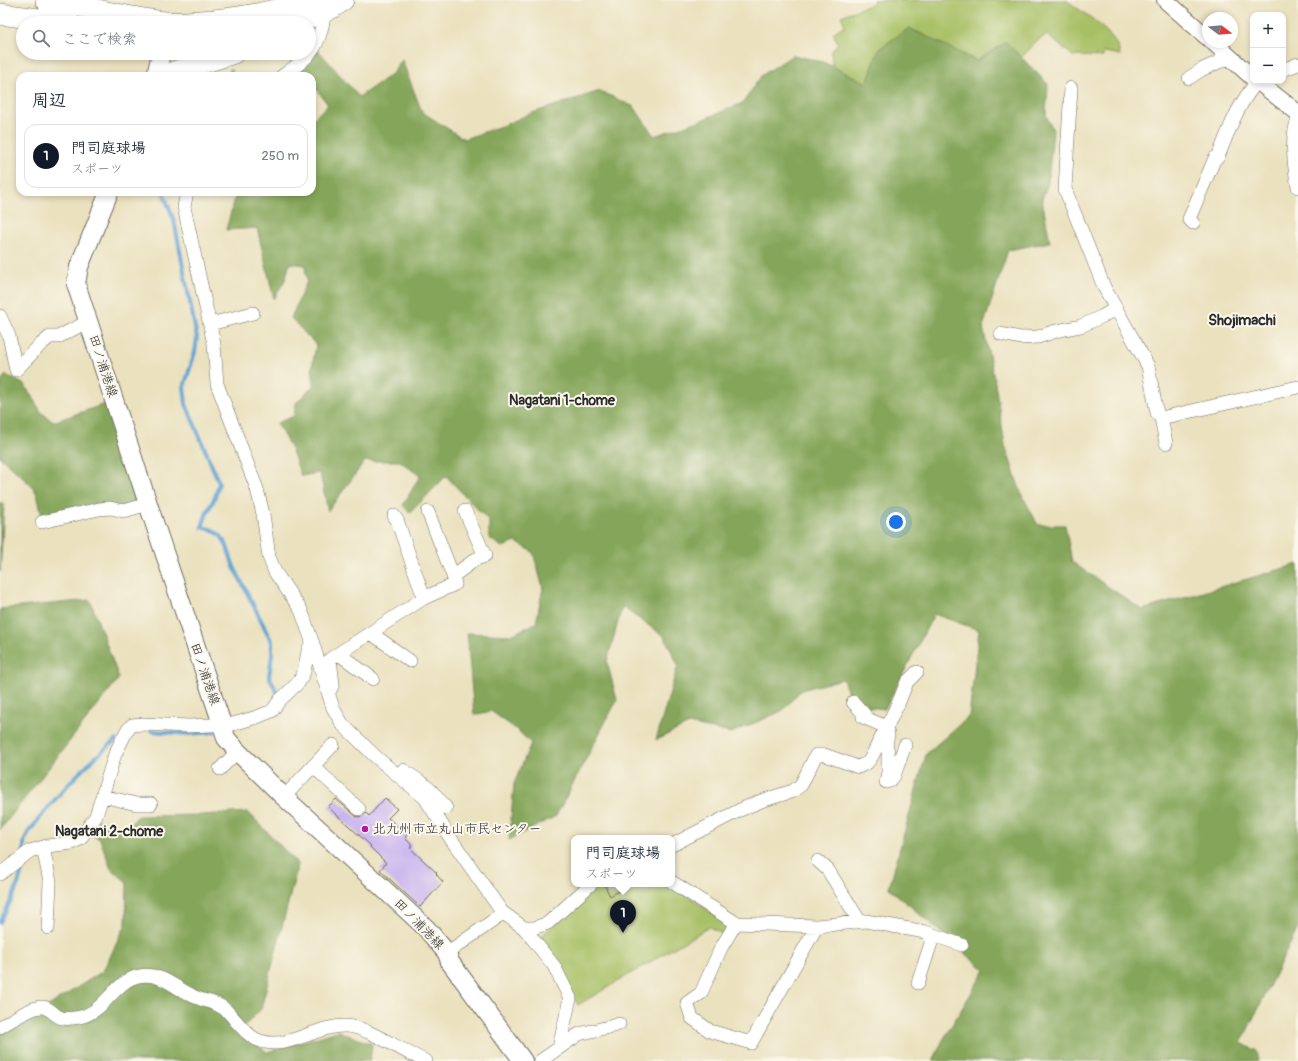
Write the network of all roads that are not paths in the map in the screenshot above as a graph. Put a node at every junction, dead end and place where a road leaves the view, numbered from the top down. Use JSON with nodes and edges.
{"nodes":[{"id":1,"x":46,"y":0,"type":"edge"},
{"id":2,"x":343,"y":0,"type":"edge"},
{"id":3,"x":1165,"y":0,"type":"edge"},
{"id":4,"x":72,"y":9,"type":"edge"},
{"id":5,"x":0,"y":14,"type":"edge"},
{"id":6,"x":307,"y":15,"type":"edge"},
{"id":7,"x":125,"y":16,"type":"edge"},
{"id":8,"x":246,"y":16,"type":"edge"},
{"id":9,"x":316,"y":27,"type":"edge"},
{"id":10,"x":1202,"y":33,"type":"edge"},
{"id":11,"x":316,"y":45,"type":"edge"},
{"id":12,"x":1220,"y":48,"type":"edge"},
{"id":13,"x":1230,"y":57,"type":"junction"},
{"id":14,"x":159,"y":60,"type":"edge"},
{"id":15,"x":213,"y":60,"type":"edge"},
{"id":16,"x":305,"y":60,"type":"edge"},
{"id":17,"x":1298,"y":64,"type":"edge"},
{"id":18,"x":1286,"y":69,"type":"edge"},
{"id":19,"x":157,"y":72,"type":"edge"},
{"id":20,"x":175,"y":72,"type":"edge"},
{"id":21,"x":288,"y":72,"type":"edge"},
{"id":22,"x":1250,"y":75,"type":"edge"},
{"id":23,"x":1189,"y":78,"type":"dead end"},
{"id":24,"x":1255,"y":84,"type":"edge"},
{"id":25,"x":1261,"y":84,"type":"edge"},
{"id":26,"x":1071,"y":88,"type":"dead end"},
{"id":27,"x":1298,"y":112,"type":"edge"},
{"id":28,"x":1298,"y":119,"type":"edge"},
{"id":29,"x":1298,"y":187,"type":"edge"},
{"id":30,"x":107,"y":196,"type":"edge"},
{"id":31,"x":186,"y":196,"type":"edge"},
{"id":32,"x":1193,"y":224,"type":"dead end"},
{"id":33,"x":1116,"y":308,"type":"junction"},
{"id":34,"x":253,"y":313,"type":"dead end"},
{"id":35,"x":0,"y":316,"type":"edge"},
{"id":36,"x":89,"y":321,"type":"junction"},
{"id":37,"x":210,"y":324,"type":"junction"},
{"id":38,"x":1001,"y":334,"type":"dead end"},
{"id":39,"x":1298,"y":387,"type":"edge"},
{"id":40,"x":1161,"y":418,"type":"junction"},
{"id":41,"x":1166,"y":443,"type":"dead end"},
{"id":42,"x":148,"y":504,"type":"junction"},
{"id":43,"x":465,"y":511,"type":"dead end"},
{"id":44,"x":428,"y":512,"type":"dead end"},
{"id":45,"x":394,"y":516,"type":"dead end"},
{"id":46,"x":42,"y":522,"type":"dead end"},
{"id":47,"x":453,"y":576,"type":"junction"},
{"id":48,"x":424,"y":598,"type":"junction"},
{"id":49,"x":371,"y":633,"type":"junction"},
{"id":50,"x":312,"y":641,"type":"junction"},
{"id":51,"x":339,"y":654,"type":"junction"},
{"id":52,"x":410,"y":661,"type":"dead end"},
{"id":53,"x":917,"y":672,"type":"dead end"},
{"id":54,"x":373,"y":679,"type":"dead end"},
{"id":55,"x":328,"y":693,"type":"junction"},
{"id":56,"x":853,"y":702,"type":"dead end"},
{"id":57,"x":222,"y":724,"type":"junction"},
{"id":58,"x":886,"y":727,"type":"junction"},
{"id":59,"x":333,"y":745,"type":"dead end"},
{"id":60,"x":905,"y":745,"type":"dead end"},
{"id":61,"x":232,"y":757,"type":"dead end"},
{"id":62,"x":376,"y":757,"type":"junction"},
{"id":63,"x":313,"y":766,"type":"junction"},
{"id":64,"x":220,"y":769,"type":"dead end"},
{"id":65,"x":103,"y":796,"type":"junction"},
{"id":66,"x":284,"y":797,"type":"junction"},
{"id":67,"x":151,"y":804,"type":"dead end"},
{"id":68,"x":446,"y":808,"type":"dead end"},
{"id":69,"x":359,"y":809,"type":"dead end"},
{"id":70,"x":675,"y":843,"type":"edge"},
{"id":71,"x":43,"y":847,"type":"junction"},
{"id":72,"x":818,"y":861,"type":"dead end"},
{"id":73,"x":0,"y":874,"type":"edge"},
{"id":74,"x":675,"y":884,"type":"edge"},
{"id":75,"x":588,"y":887,"type":"edge"},
{"id":76,"x":502,"y":912,"type":"junction"},
{"id":77,"x":860,"y":922,"type":"junction"},
{"id":78,"x":736,"y":923,"type":"junction"},
{"id":79,"x":817,"y":926,"type":"junction"},
{"id":80,"x":48,"y":928,"type":"dead end"},
{"id":81,"x":524,"y":928,"type":"junction"},
{"id":82,"x":931,"y":934,"type":"junction"},
{"id":83,"x":962,"y":945,"type":"dead end"},
{"id":84,"x":447,"y":953,"type":"junction"},
{"id":85,"x":918,"y":983,"type":"dead end"},
{"id":86,"x":619,"y":1024,"type":"dead end"},
{"id":87,"x":0,"y":1027,"type":"edge"},
{"id":88,"x":559,"y":1048,"type":"junction"},
{"id":89,"x":426,"y":1061,"type":"edge"},
{"id":90,"x":526,"y":1061,"type":"edge"}],
"edges":[{"from":1,"to":4,"type":"main road"},
{"from":2,"to":6,"type":"main road"},
{"from":3,"to":10,"type":"street"},
{"from":4,"to":5,"type":"main road"},
{"from":4,"to":7,"type":"main road"},
{"from":6,"to":8,"type":"main road"},
{"from":9,"to":11,"type":"street"},
{"from":12,"to":13,"type":"street"},
{"from":13,"to":22,"type":"street"},
{"from":13,"to":23,"type":"street"},
{"from":14,"to":19,"type":"main road"},
{"from":15,"to":20,"type":"main road"},
{"from":16,"to":21,"type":"street"},
{"from":17,"to":18,"type":"street"},
{"from":24,"to":32,"type":"street"},
{"from":25,"to":27,"type":"street"},
{"from":26,"to":33,"type":"street"},
{"from":28,"to":29,"type":"street"},
{"from":30,"to":36,"type":"main road","name":"田ノ浦港線"},
{"from":31,"to":37,"type":"street"},
{"from":33,"to":38,"type":"street"},
{"from":33,"to":40,"type":"street"},
{"from":34,"to":37,"type":"street"},
{"from":35,"to":36,"type":"street"},
{"from":36,"to":42,"type":"main road","name":"田ノ浦港線"},
{"from":37,"to":50,"type":"street"},
{"from":39,"to":40,"type":"street"},
{"from":40,"to":41,"type":"street"},
{"from":42,"to":46,"type":"street"},
{"from":42,"to":57,"type":"main road","name":"田ノ浦港線"},
{"from":43,"to":47,"type":"street"},
{"from":44,"to":47,"type":"street"},
{"from":45,"to":48,"type":"street"},
{"from":47,"to":48,"type":"street"},
{"from":48,"to":49,"type":"street"},
{"from":49,"to":51,"type":"street"},
{"from":49,"to":52,"type":"street"},
{"from":50,"to":55,"type":"street"},
{"from":50,"to":57,"type":"street"},
{"from":51,"to":54,"type":"street"},
{"from":51,"to":55,"type":"street"},
{"from":53,"to":58,"type":"street"},
{"from":55,"to":62,"type":"street"},
{"from":56,"to":58,"type":"street"},
{"from":57,"to":65,"type":"street"},
{"from":57,"to":66,"type":"main road","name":"田ノ浦港線"},
{"from":58,"to":60,"type":"street"},
{"from":58,"to":70,"type":"street"},
{"from":59,"to":63,"type":"street"},
{"from":61,"to":64,"type":"street"},
{"from":62,"to":68,"type":"street"},
{"from":62,"to":76,"type":"street"},
{"from":63,"to":66,"type":"street"},
{"from":63,"to":69,"type":"street"},
{"from":65,"to":67,"type":"street"},
{"from":65,"to":71,"type":"street"},
{"from":66,"to":84,"type":"main road","name":"田ノ浦港線"},
{"from":71,"to":73,"type":"street"},
{"from":71,"to":80,"type":"street"},
{"from":72,"to":77,"type":"street"},
{"from":74,"to":78,"type":"street"},
{"from":75,"to":81,"type":"street"},
{"from":76,"to":81,"type":"street"},
{"from":76,"to":84,"type":"street"},
{"from":77,"to":79,"type":"street"},
{"from":77,"to":82,"type":"street"},
{"from":78,"to":79,"type":"street"},
{"from":78,"to":79,"type":"street"},
{"from":81,"to":88,"type":"street"},
{"from":82,"to":83,"type":"street"},
{"from":82,"to":85,"type":"street"},
{"from":84,"to":90,"type":"main road","name":"田ノ浦港線"},
{"from":86,"to":88,"type":"street"},
{"from":87,"to":89,"type":"street"},
{"from":88,"to":90,"type":"street"}]}
